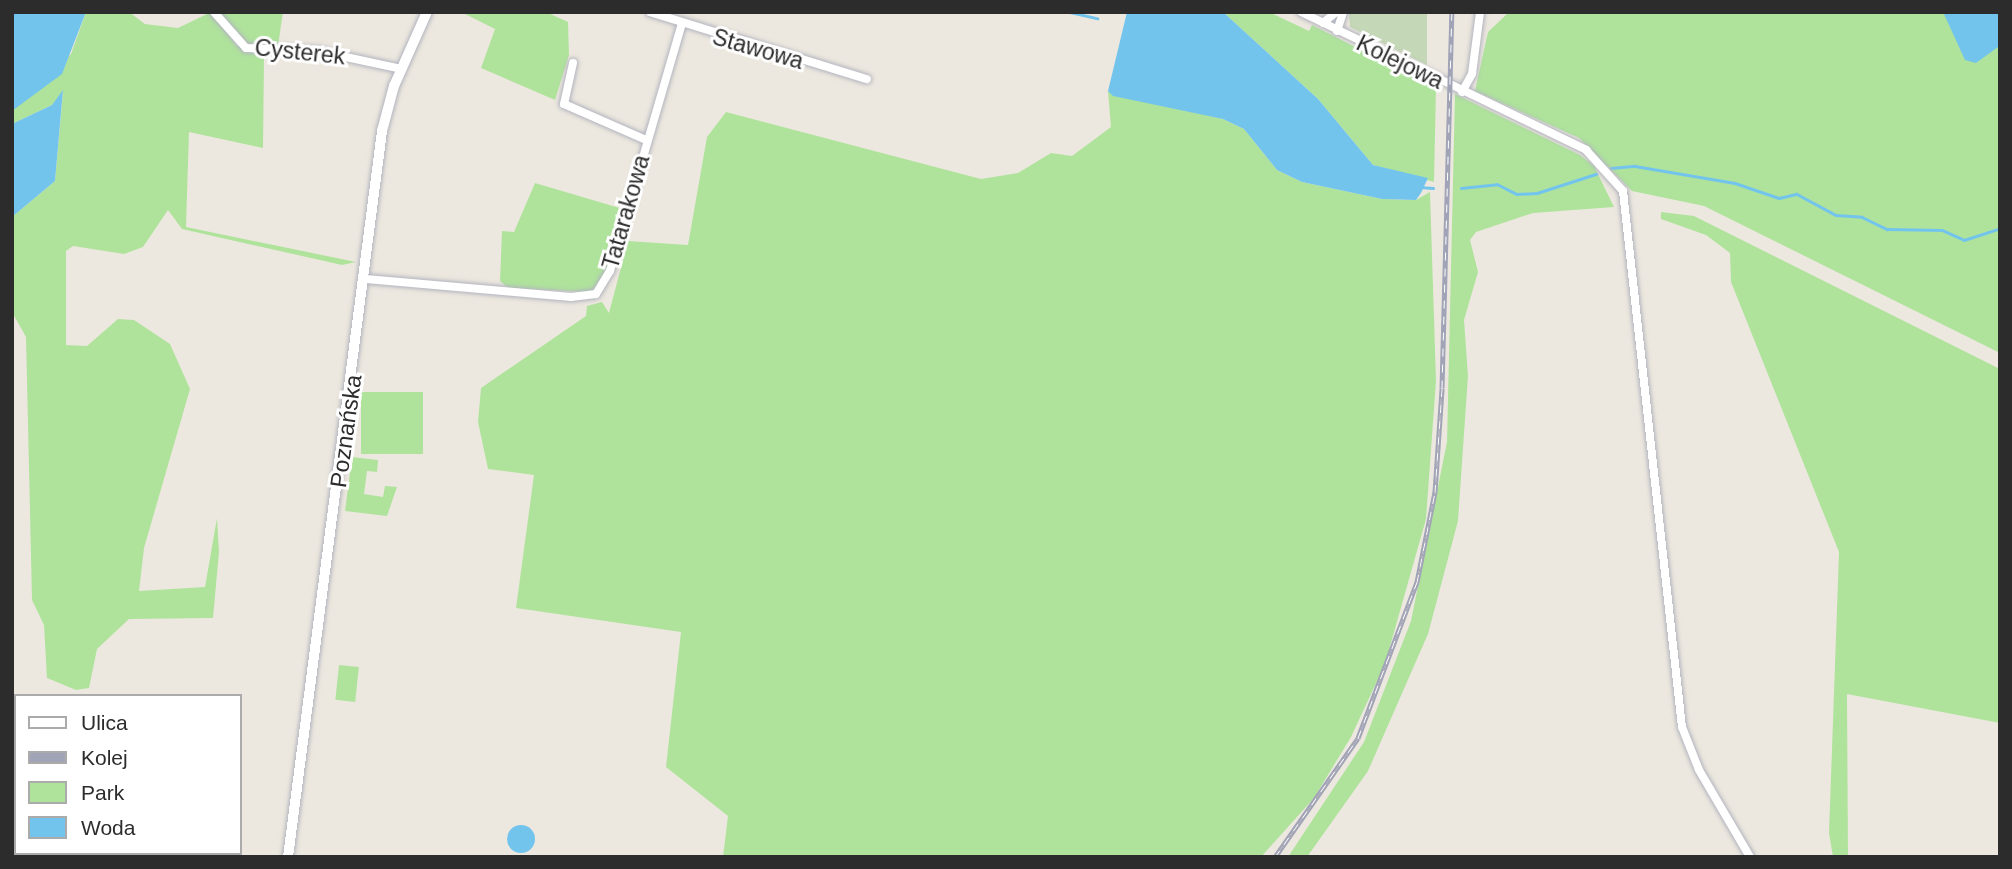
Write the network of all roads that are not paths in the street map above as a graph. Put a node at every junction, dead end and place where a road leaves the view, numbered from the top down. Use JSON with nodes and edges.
{"nodes":[{"id":1,"x":214,"y":12,"type":"edge"},
{"id":2,"x":427,"y":12,"type":"edge"},
{"id":3,"x":650,"y":12,"type":"edge"},
{"id":4,"x":1301,"y":12,"type":"edge"},
{"id":5,"x":1336,"y":12,"type":"edge"},
{"id":6,"x":1343,"y":12,"type":"edge"},
{"id":7,"x":1480,"y":12,"type":"edge"},
{"id":8,"x":1323,"y":23,"type":"junction"},
{"id":9,"x":681,"y":26,"type":"junction"},
{"id":10,"x":1337,"y":31,"type":"junction"},
{"id":11,"x":573,"y":63,"type":"dead end"},
{"id":12,"x":401,"y":69,"type":"junction"},
{"id":13,"x":867,"y":79,"type":"dead end"},
{"id":14,"x":1462,"y":92,"type":"junction"},
{"id":15,"x":646,"y":140,"type":"junction"},
{"id":16,"x":366,"y":279,"type":"junction"},
{"id":17,"x":288,"y":857,"type":"edge"},
{"id":18,"x":1750,"y":857,"type":"edge"}],
"edges":[{"from":1,"to":12,"type":"street","name":"Cysterek"},
{"from":2,"to":12,"type":"main road","name":"Poznańska"},
{"from":3,"to":9,"type":"street","name":"Stawowa"},
{"from":4,"to":8,"type":"street","name":"Kolejowa"},
{"from":5,"to":8,"type":"street"},
{"from":6,"to":10,"type":"street"},
{"from":7,"to":14,"type":"street"},
{"from":8,"to":10,"type":"street","name":"Kolejowa"},
{"from":9,"to":13,"type":"street","name":"Stawowa"},
{"from":9,"to":15,"type":"street","name":"Tatarakowa"},
{"from":10,"to":14,"type":"street","name":"Kolejowa"},
{"from":11,"to":15,"type":"street"},
{"from":12,"to":16,"type":"main road","name":"Poznańska"},
{"from":14,"to":18,"type":"street","name":"Kolejowa"},
{"from":15,"to":16,"type":"street","name":"Tatarakowa"},
{"from":16,"to":17,"type":"main road","name":"Poznańska"}]}
